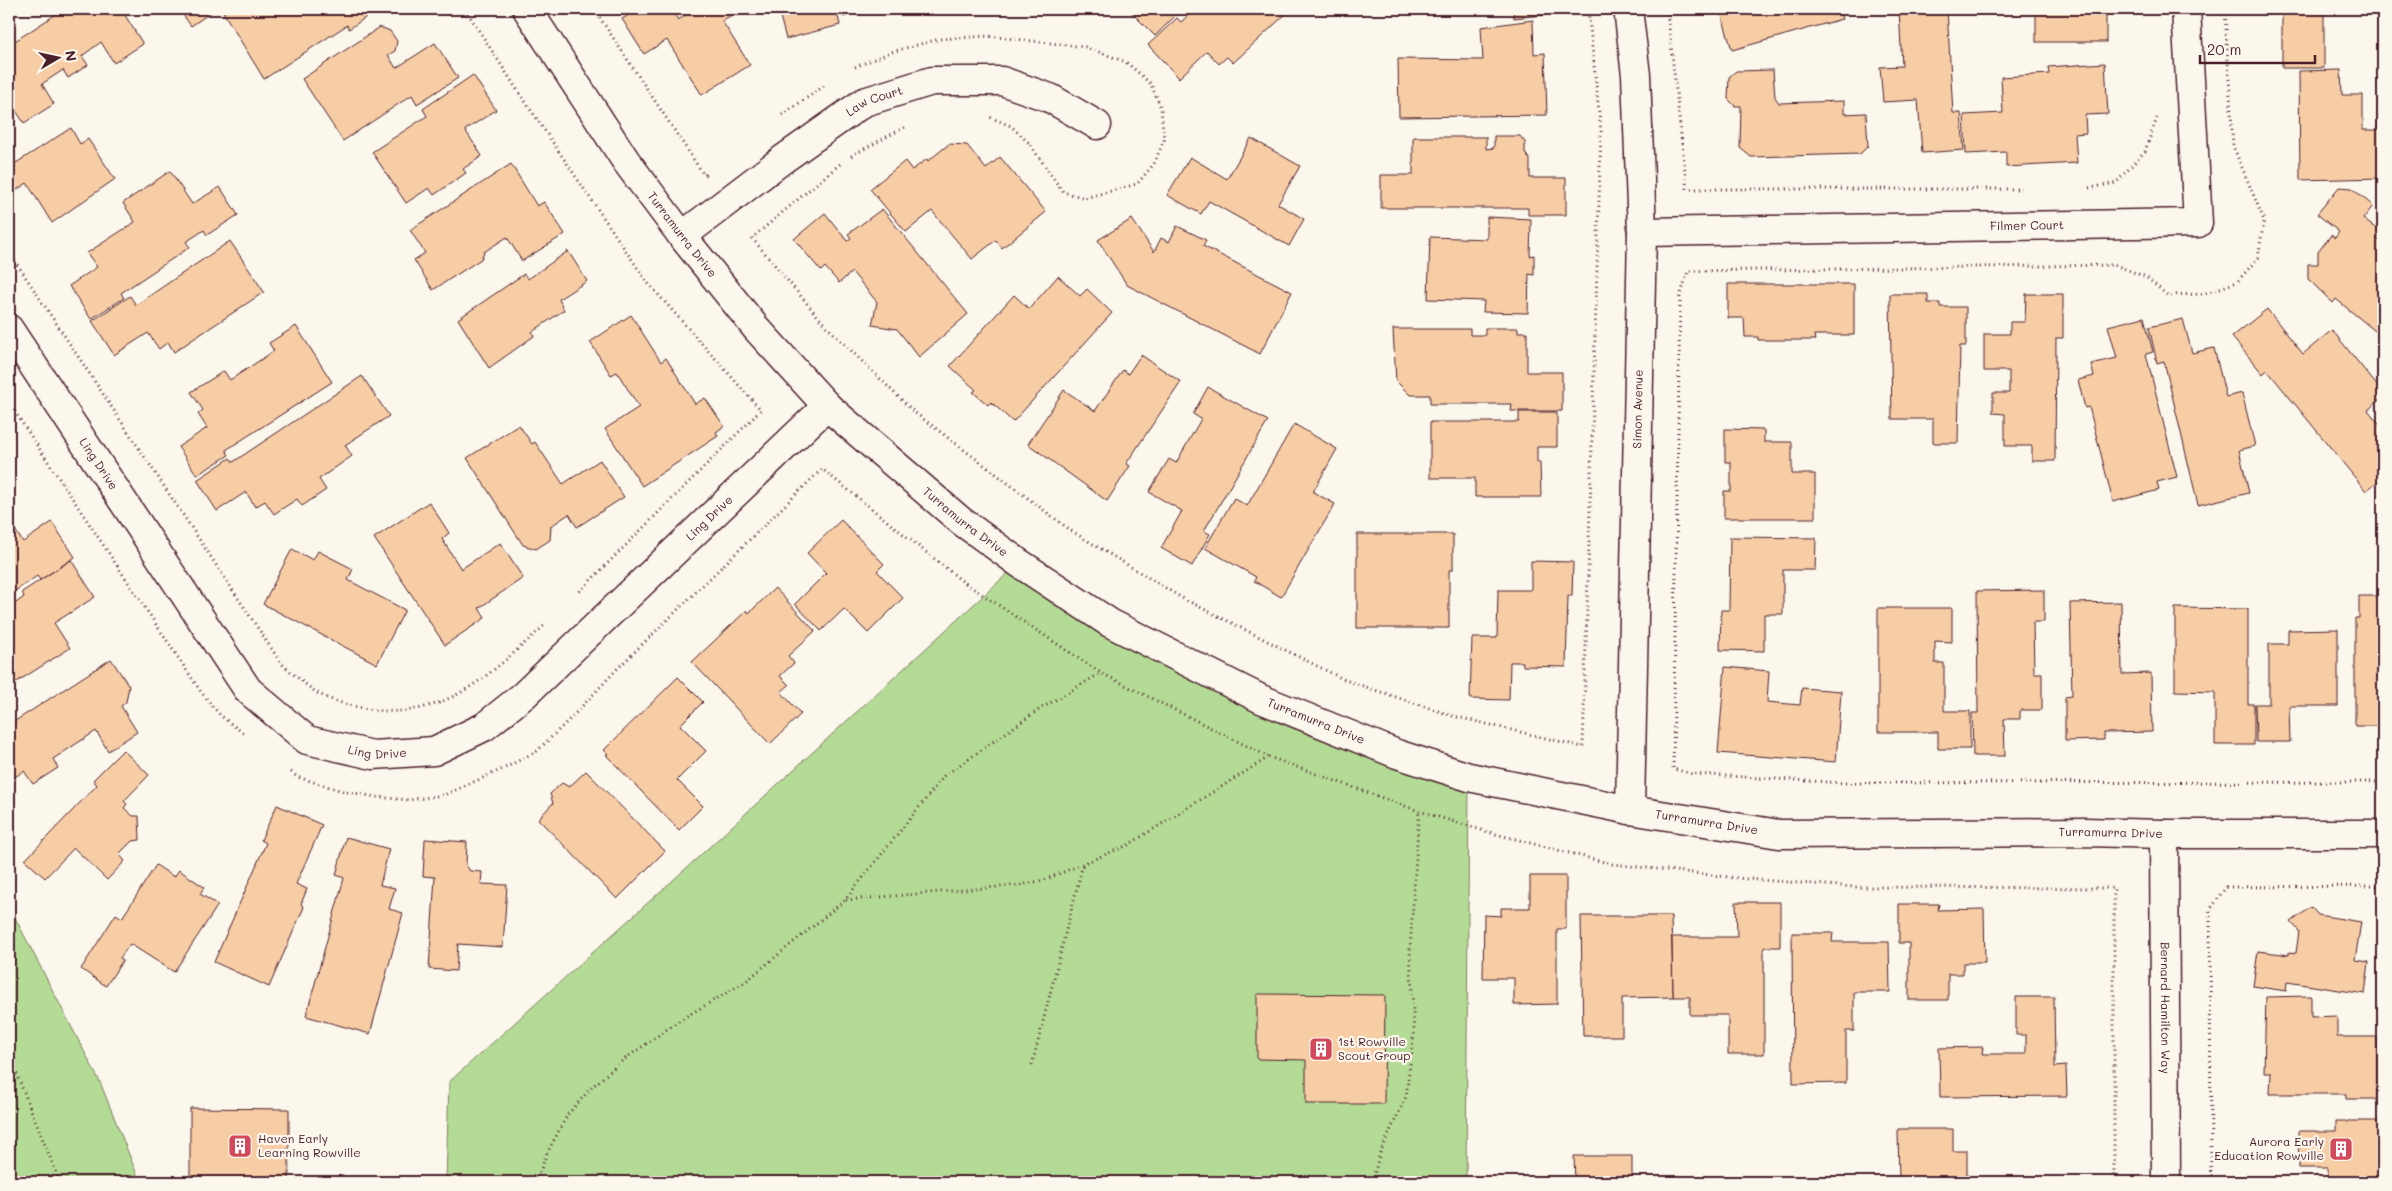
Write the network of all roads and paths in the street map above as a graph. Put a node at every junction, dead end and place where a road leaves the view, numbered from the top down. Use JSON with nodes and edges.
{"nodes":[{"id":1,"x":466,"y":9,"type":"edge"},
{"id":2,"x":527,"y":9,"type":"edge"},
{"id":3,"x":594,"y":9,"type":"edge"},
{"id":4,"x":1588,"y":9,"type":"edge"},
{"id":5,"x":1628,"y":9,"type":"edge"},
{"id":6,"x":1667,"y":9,"type":"edge"},
{"id":7,"x":2186,"y":9,"type":"edge"},
{"id":8,"x":853,"y":68,"type":"dead end"},
{"id":9,"x":828,"y":83,"type":"dead end"},
{"id":10,"x":982,"y":114,"type":"dead end"},
{"id":11,"x":2157,"y":116,"type":"dead end"},
{"id":12,"x":775,"y":121,"type":"dead end"},
{"id":13,"x":1097,"y":125,"type":"dead end"},
{"id":14,"x":909,"y":126,"type":"dead end"},
{"id":15,"x":712,"y":169,"type":"dead end"},
{"id":16,"x":2026,"y":189,"type":"dead end"},
{"id":17,"x":2086,"y":189,"type":"dead end"},
{"id":18,"x":1642,"y":232,"type":"junction"},
{"id":19,"x":682,"y":236,"type":"junction"},
{"id":20,"x":9,"y":252,"type":"edge"},
{"id":21,"x":1688,"y":270,"type":"dead end"},
{"id":22,"x":9,"y":329,"type":"edge"},
{"id":23,"x":9,"y":403,"type":"edge"},
{"id":24,"x":827,"y":406,"type":"junction"},
{"id":25,"x":822,"y":469,"type":"dead end"},
{"id":26,"x":574,"y":597,"type":"dead end"},
{"id":27,"x":553,"y":617,"type":"dead end"},
{"id":28,"x":1101,"y":673,"type":"dead end"},
{"id":29,"x":248,"y":737,"type":"dead end"},
{"id":30,"x":1269,"y":757,"type":"dead end"},
{"id":31,"x":290,"y":771,"type":"dead end"},
{"id":32,"x":2383,"y":782,"type":"edge"},
{"id":33,"x":1630,"y":810,"type":"junction"},
{"id":34,"x":2164,"y":834,"type":"junction"},
{"id":35,"x":2383,"y":834,"type":"edge"},
{"id":36,"x":1083,"y":864,"type":"junction"},
{"id":37,"x":2383,"y":886,"type":"edge"},
{"id":38,"x":846,"y":900,"type":"junction"},
{"id":39,"x":9,"y":1055,"type":"edge"},
{"id":40,"x":1032,"y":1065,"type":"dead end"},
{"id":41,"x":60,"y":1182,"type":"edge"},
{"id":42,"x":536,"y":1182,"type":"edge"},
{"id":43,"x":1372,"y":1182,"type":"edge"},
{"id":44,"x":2114,"y":1182,"type":"edge"},
{"id":45,"x":2166,"y":1182,"type":"edge"},
{"id":46,"x":2211,"y":1182,"type":"edge"}],
"edges":[{"from":1,"to":26,"type":"path"},
{"from":2,"to":19,"type":"street","name":"Turramurra Drive"},
{"from":3,"to":15,"type":"path"},
{"from":4,"to":14,"type":"path"},
{"from":5,"to":18,"type":"street","name":"Simon Avenue"},
{"from":6,"to":16,"type":"path"},
{"from":7,"to":18,"type":"street","name":"Filmer Court"},
{"from":8,"to":10,"type":"path"},
{"from":9,"to":12,"type":"path"},
{"from":11,"to":17,"type":"path"},
{"from":13,"to":19,"type":"street","name":"Law Court"},
{"from":18,"to":33,"type":"street","name":"Simon Avenue"},
{"from":19,"to":24,"type":"street","name":"Turramurra Drive"},
{"from":20,"to":27,"type":"path"},
{"from":21,"to":32,"type":"path"},
{"from":22,"to":24,"type":"street","name":"Ling Drive"},
{"from":23,"to":29,"type":"path"},
{"from":24,"to":33,"type":"street","name":"Turramurra Drive"},
{"from":25,"to":31,"type":"path"},
{"from":28,"to":38,"type":"path"},
{"from":30,"to":36,"type":"path"},
{"from":33,"to":34,"type":"street","name":"Turramurra Drive"},
{"from":34,"to":35,"type":"street","name":"Turramurra Drive"},
{"from":34,"to":45,"type":"street","name":"Bernard Hamilton Way"},
{"from":36,"to":38,"type":"path"},
{"from":36,"to":40,"type":"path"},
{"from":37,"to":46,"type":"path"},
{"from":38,"to":42,"type":"path"},
{"from":39,"to":41,"type":"path"},
{"from":43,"to":44,"type":"path"}]}
